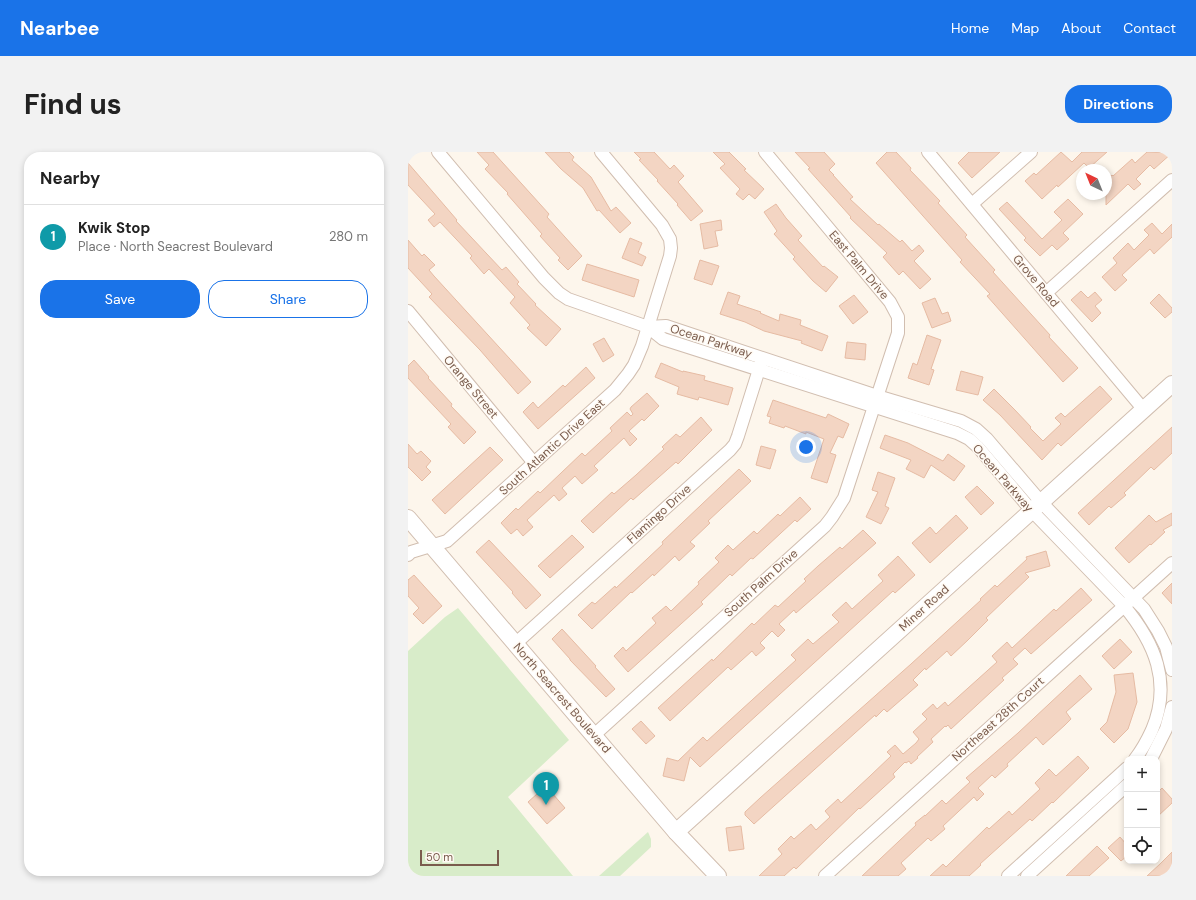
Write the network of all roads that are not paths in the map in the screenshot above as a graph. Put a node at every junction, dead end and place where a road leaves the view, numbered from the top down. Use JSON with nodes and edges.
{"nodes":[{"id":1,"x":438,"y":152,"type":"edge"},
{"id":2,"x":601,"y":152,"type":"edge"},
{"id":3,"x":764,"y":152,"type":"edge"},
{"id":4,"x":928,"y":152,"type":"edge"},
{"id":5,"x":1031,"y":152,"type":"edge"},
{"id":6,"x":1172,"y":180,"type":"edge"},
{"id":7,"x":972,"y":204,"type":"junction"},
{"id":8,"x":1046,"y":293,"type":"junction"},
{"id":9,"x":408,"y":311,"type":"edge"},
{"id":10,"x":648,"y":327,"type":"junction"},
{"id":11,"x":763,"y":358,"type":"junction"},
{"id":12,"x":759,"y":370,"type":"junction"},
{"id":13,"x":1172,"y":384,"type":"edge"},
{"id":14,"x":876,"y":401,"type":"junction"},
{"id":15,"x":1144,"y":410,"type":"junction"},
{"id":16,"x":534,"y":463,"type":"junction"},
{"id":17,"x":1036,"y":507,"type":"junction"},
{"id":18,"x":408,"y":518,"type":"edge"},
{"id":19,"x":431,"y":545,"type":"junction"},
{"id":20,"x":408,"y":555,"type":"edge"},
{"id":21,"x":1172,"y":563,"type":"edge"},
{"id":22,"x":1133,"y":598,"type":"junction"},
{"id":23,"x":1124,"y":606,"type":"junction"},
{"id":24,"x":515,"y":644,"type":"junction"},
{"id":25,"x":1172,"y":670,"type":"edge"},
{"id":26,"x":1158,"y":714,"type":"junction"},
{"id":27,"x":1171,"y":714,"type":"edge"},
{"id":28,"x":593,"y":736,"type":"junction"},
{"id":29,"x":1137,"y":756,"type":"edge"},
{"id":30,"x":1153,"y":756,"type":"edge"},
{"id":31,"x":1124,"y":771,"type":"edge"},
{"id":32,"x":1124,"y":788,"type":"edge"},
{"id":33,"x":676,"y":832,"type":"junction"},
{"id":34,"x":718,"y":876,"type":"edge"},
{"id":35,"x":824,"y":876,"type":"edge"},
{"id":36,"x":1008,"y":876,"type":"edge"},
{"id":37,"x":1027,"y":876,"type":"edge"}],
"edges":[{"from":1,"to":10,"type":"street","name":"Ocean Parkway"},
{"from":2,"to":10,"type":"street","name":"South Atlantic Drive East"},
{"from":3,"to":14,"type":"street","name":"East Palm Drive"},
{"from":4,"to":7,"type":"street","name":"Grove Road"},
{"from":5,"to":7,"type":"street"},
{"from":6,"to":8,"type":"street"},
{"from":7,"to":8,"type":"street","name":"Grove Road"},
{"from":8,"to":15,"type":"street","name":"Grove Road"},
{"from":9,"to":16,"type":"street","name":"Orange Street"},
{"from":10,"to":11,"type":"street","name":"Ocean Parkway"},
{"from":10,"to":12,"type":"street","name":"Ocean Parkway"},
{"from":10,"to":16,"type":"street","name":"South Atlantic Drive East"},
{"from":11,"to":12,"type":"street","name":"Flamingo Drive"},
{"from":11,"to":14,"type":"street","name":"Ocean Parkway"},
{"from":12,"to":14,"type":"street","name":"Ocean Parkway"},
{"from":12,"to":24,"type":"street","name":"Flamingo Drive"},
{"from":13,"to":15,"type":"street","name":"Miner Road"},
{"from":14,"to":17,"type":"street","name":"Ocean Parkway"},
{"from":14,"to":28,"type":"street","name":"South Palm Drive"},
{"from":15,"to":17,"type":"street","name":"Miner Road"},
{"from":16,"to":19,"type":"street","name":"South Atlantic Drive East"},
{"from":17,"to":22,"type":"street","name":"Ocean Parkway"},
{"from":17,"to":23,"type":"street","name":"Ocean Parkway"},
{"from":17,"to":33,"type":"street","name":"Miner Road"},
{"from":18,"to":19,"type":"street","name":"North Seacrest Boulevard"},
{"from":19,"to":20,"type":"street","name":"South Atlantic Drive East"},
{"from":19,"to":24,"type":"street","name":"North Seacrest Boulevard"},
{"from":21,"to":22,"type":"street","name":"Northeast 28th Court"},
{"from":22,"to":23,"type":"street","name":"Northeast 28th Court"},
{"from":22,"to":25,"type":"street","name":"Ocean Parkway"},
{"from":23,"to":26,"type":"street","name":"Ocean Parkway"},
{"from":23,"to":35,"type":"street","name":"Northeast 28th Court"},
{"from":24,"to":28,"type":"street","name":"North Seacrest Boulevard"},
{"from":26,"to":27,"type":"street"},
{"from":26,"to":29,"type":"street","name":"Ocean Parkway"},
{"from":27,"to":30,"type":"street"},
{"from":28,"to":33,"type":"street","name":"North Seacrest Boulevard"},
{"from":31,"to":36,"type":"street"},
{"from":32,"to":37,"type":"street"},
{"from":33,"to":34,"type":"street","name":"North Seacrest Boulevard"}]}
